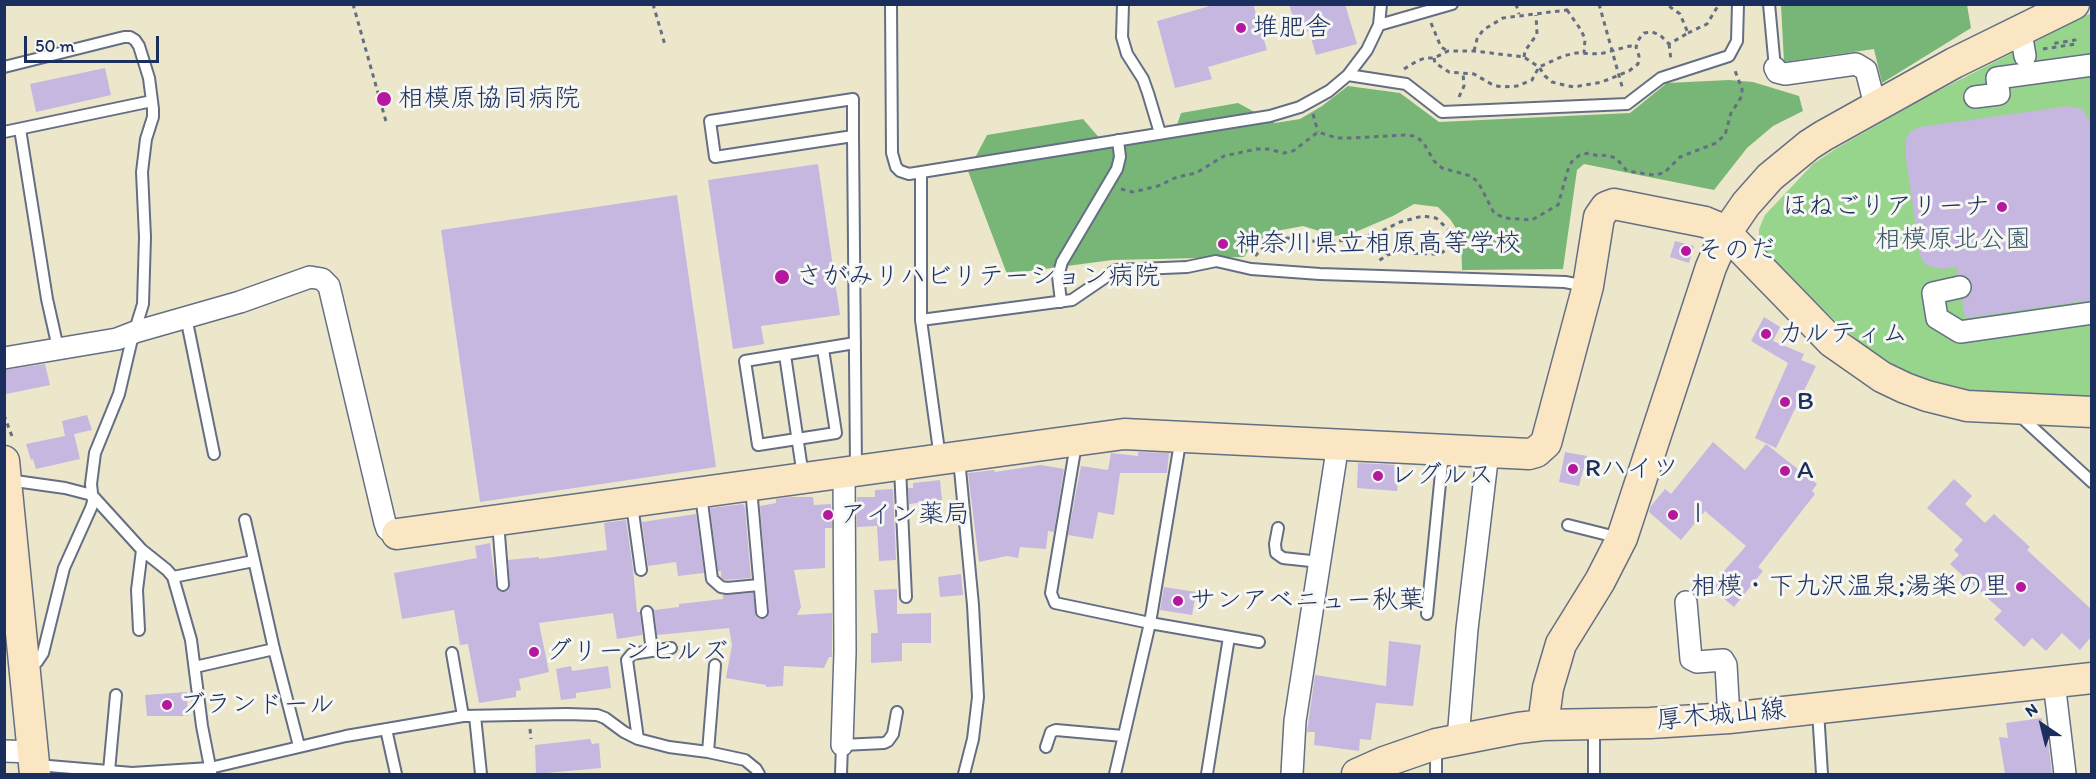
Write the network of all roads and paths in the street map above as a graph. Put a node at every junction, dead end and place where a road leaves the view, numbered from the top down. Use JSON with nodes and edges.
{"nodes":[{"id":1,"x":353,"y":4,"type":"edge"},
{"id":2,"x":653,"y":4,"type":"edge"},
{"id":3,"x":891,"y":4,"type":"edge"},
{"id":4,"x":1123,"y":4,"type":"edge"},
{"id":5,"x":1380,"y":4,"type":"edge"},
{"id":6,"x":1452,"y":4,"type":"edge"},
{"id":7,"x":1516,"y":4,"type":"edge"},
{"id":8,"x":1572,"y":4,"type":"edge"},
{"id":9,"x":1599,"y":4,"type":"edge"},
{"id":10,"x":1666,"y":4,"type":"edge"},
{"id":11,"x":1721,"y":4,"type":"edge"},
{"id":12,"x":1737,"y":4,"type":"edge"},
{"id":13,"x":1769,"y":4,"type":"edge"},
{"id":14,"x":2074,"y":4,"type":"edge"},
{"id":15,"x":1567,"y":10,"type":"junction"},
{"id":16,"x":1421,"y":14,"type":"junction"},
{"id":17,"x":1519,"y":14,"type":"junction"},
{"id":18,"x":1536,"y":14,"type":"junction"},
{"id":19,"x":1379,"y":25,"type":"junction"},
{"id":20,"x":1688,"y":33,"type":"junction"},
{"id":21,"x":664,"y":45,"type":"dead end"},
{"id":22,"x":1636,"y":47,"type":"junction"},
{"id":23,"x":1448,"y":51,"type":"junction"},
{"id":24,"x":1474,"y":51,"type":"junction"},
{"id":25,"x":1613,"y":52,"type":"junction"},
{"id":26,"x":1584,"y":53,"type":"junction"},
{"id":27,"x":2033,"y":55,"type":"junction"},
{"id":28,"x":1729,"y":56,"type":"junction"},
{"id":29,"x":1524,"y":57,"type":"junction"},
{"id":30,"x":1434,"y":58,"type":"junction"},
{"id":31,"x":2091,"y":65,"type":"edge"},
{"id":32,"x":4,"y":67,"type":"edge"},
{"id":33,"x":1539,"y":68,"type":"junction"},
{"id":34,"x":1775,"y":68,"type":"joint"},
{"id":35,"x":1463,"y":72,"type":"junction"},
{"id":36,"x":1348,"y":75,"type":"junction"},
{"id":37,"x":1619,"y":75,"type":"junction"},
{"id":38,"x":1396,"y":82,"type":"junction"},
{"id":39,"x":1975,"y":97,"type":"dead end"},
{"id":40,"x":152,"y":100,"type":"junction"},
{"id":41,"x":1627,"y":104,"type":"junction"},
{"id":42,"x":1875,"y":105,"type":"junction"},
{"id":43,"x":1455,"y":111,"type":"junction"},
{"id":44,"x":387,"y":125,"type":"dead end"},
{"id":45,"x":20,"y":129,"type":"junction"},
{"id":46,"x":4,"y":132,"type":"edge"},
{"id":47,"x":1160,"y":133,"type":"junction"},
{"id":48,"x":853,"y":136,"type":"junction"},
{"id":49,"x":1118,"y":140,"type":"junction"},
{"id":50,"x":921,"y":172,"type":"junction"},
{"id":51,"x":1109,"y":182,"type":"junction"},
{"id":52,"x":1378,"y":233,"type":"junction"},
{"id":53,"x":1726,"y":233,"type":"junction"},
{"id":54,"x":1387,"y":255,"type":"junction"},
{"id":55,"x":1251,"y":269,"type":"junction"},
{"id":56,"x":1370,"y":274,"type":"junction"},
{"id":57,"x":1588,"y":286,"type":"junction"},
{"id":58,"x":1960,"y":287,"type":"dead end"},
{"id":59,"x":1061,"y":302,"type":"junction"},
{"id":60,"x":2091,"y":313,"type":"edge"},
{"id":61,"x":186,"y":317,"type":"junction"},
{"id":62,"x":921,"y":320,"type":"junction"},
{"id":63,"x":135,"y":332,"type":"junction"},
{"id":64,"x":855,"y":344,"type":"junction"},
{"id":65,"x":58,"y":348,"type":"junction"},
{"id":66,"x":823,"y":349,"type":"junction"},
{"id":67,"x":785,"y":355,"type":"junction"},
{"id":68,"x":4,"y":358,"type":"edge"},
{"id":69,"x":2013,"y":409,"type":"junction"},
{"id":70,"x":2091,"y":412,"type":"edge"},
{"id":71,"x":1181,"y":437,"type":"junction"},
{"id":72,"x":798,"y":439,"type":"junction"},
{"id":73,"x":1076,"y":441,"type":"junction"},
{"id":74,"x":1338,"y":444,"type":"junction"},
{"id":75,"x":1443,"y":450,"type":"junction"},
{"id":76,"x":1488,"y":452,"type":"junction"},
{"id":77,"x":214,"y":454,"type":"dead end"},
{"id":78,"x":949,"y":458,"type":"junction"},
{"id":79,"x":900,"y":465,"type":"junction"},
{"id":80,"x":6,"y":470,"type":"edge"},
{"id":81,"x":850,"y":471,"type":"junction"},
{"id":82,"x":803,"y":478,"type":"junction"},
{"id":83,"x":2091,"y":482,"type":"edge"},
{"id":84,"x":751,"y":485,"type":"junction"},
{"id":85,"x":700,"y":492,"type":"junction"},
{"id":86,"x":92,"y":495,"type":"junction"},
{"id":87,"x":632,"y":502,"type":"junction"},
{"id":88,"x":245,"y":520,"type":"dead end"},
{"id":89,"x":497,"y":520,"type":"junction"},
{"id":90,"x":1568,"y":525,"type":"dead end"},
{"id":91,"x":1278,"y":528,"type":"dead end"},
{"id":92,"x":397,"y":534,"type":"joint"},
{"id":93,"x":1622,"y":538,"type":"junction"},
{"id":94,"x":142,"y":550,"type":"junction"},
{"id":95,"x":254,"y":561,"type":"junction"},
{"id":96,"x":1320,"y":562,"type":"junction"},
{"id":97,"x":641,"y":570,"type":"dead end"},
{"id":98,"x":173,"y":577,"type":"junction"},
{"id":99,"x":503,"y":585,"type":"dead end"},
{"id":100,"x":759,"y":585,"type":"junction"},
{"id":101,"x":906,"y":597,"type":"dead end"},
{"id":102,"x":1686,"y":602,"type":"dead end"},
{"id":103,"x":647,"y":612,"type":"dead end"},
{"id":104,"x":762,"y":612,"type":"dead end"},
{"id":105,"x":1427,"y":614,"type":"dead end"},
{"id":106,"x":1150,"y":623,"type":"junction"},
{"id":107,"x":139,"y":630,"type":"dead end"},
{"id":108,"x":1229,"y":637,"type":"junction"},
{"id":109,"x":1259,"y":642,"type":"dead end"},
{"id":110,"x":671,"y":648,"type":"dead end"},
{"id":111,"x":274,"y":649,"type":"junction"},
{"id":112,"x":652,"y":651,"type":"junction"},
{"id":113,"x":452,"y":653,"type":"dead end"},
{"id":114,"x":715,"y":665,"type":"dead end"},
{"id":115,"x":195,"y":667,"type":"junction"},
{"id":116,"x":25,"y":668,"type":"junction"},
{"id":117,"x":2091,"y":678,"type":"edge"},
{"id":118,"x":2054,"y":682,"type":"junction"},
{"id":119,"x":116,"y":695,"type":"dead end"},
{"id":120,"x":1818,"y":708,"type":"junction"},
{"id":121,"x":897,"y":712,"type":"dead end"},
{"id":122,"x":463,"y":716,"type":"junction"},
{"id":123,"x":475,"y":716,"type":"junction"},
{"id":124,"x":1730,"y":718,"type":"junction"},
{"id":125,"x":1594,"y":723,"type":"junction"},
{"id":126,"x":1543,"y":725,"type":"junction"},
{"id":127,"x":386,"y":729,"type":"junction"},
{"id":128,"x":1123,"y":736,"type":"junction"},
{"id":129,"x":638,"y":739,"type":"junction"},
{"id":130,"x":1448,"y":741,"type":"junction"},
{"id":131,"x":842,"y":745,"type":"junction"},
{"id":132,"x":299,"y":746,"type":"junction"},
{"id":133,"x":1046,"y":747,"type":"dead end"},
{"id":134,"x":708,"y":752,"type":"junction"},
{"id":135,"x":27,"y":760,"type":"edge"},
{"id":136,"x":109,"y":771,"type":"junction"},
{"id":137,"x":211,"y":771,"type":"edge"},
{"id":138,"x":396,"y":774,"type":"edge"},
{"id":139,"x":481,"y":774,"type":"edge"},
{"id":140,"x":759,"y":774,"type":"edge"},
{"id":141,"x":841,"y":774,"type":"edge"},
{"id":142,"x":964,"y":774,"type":"edge"},
{"id":143,"x":1115,"y":774,"type":"edge"},
{"id":144,"x":1207,"y":774,"type":"edge"},
{"id":145,"x":1292,"y":774,"type":"edge"},
{"id":146,"x":1357,"y":774,"type":"edge"},
{"id":147,"x":1436,"y":774,"type":"edge"},
{"id":148,"x":1593,"y":774,"type":"edge"},
{"id":149,"x":1822,"y":774,"type":"edge"},
{"id":150,"x":2065,"y":774,"type":"edge"}],
"edges":[{"from":1,"to":44,"type":"path"},
{"from":2,"to":21,"type":"path"},
{"from":3,"to":50,"type":"lane"},
{"from":4,"to":47,"type":"lane"},
{"from":5,"to":19,"type":"lane"},
{"from":6,"to":16,"type":"lane"},
{"from":7,"to":17,"type":"path"},
{"from":8,"to":15,"type":"path"},
{"from":9,"to":25,"type":"path"},
{"from":10,"to":20,"type":"path"},
{"from":11,"to":20,"type":"path"},
{"from":12,"to":28,"type":"lane"},
{"from":13,"to":34,"type":"lane"},
{"from":14,"to":42,"type":"street"},
{"from":15,"to":18,"type":"path"},
{"from":15,"to":26,"type":"path"},
{"from":16,"to":19,"type":"lane"},
{"from":16,"to":23,"type":"path"},
{"from":17,"to":18,"type":"path"},
{"from":17,"to":24,"type":"path"},
{"from":18,"to":29,"type":"path"},
{"from":19,"to":36,"type":"lane"},
{"from":20,"to":22,"type":"path"},
{"from":22,"to":25,"type":"path"},
{"from":22,"to":37,"type":"path"},
{"from":23,"to":24,"type":"path"},
{"from":23,"to":30,"type":"path"},
{"from":24,"to":29,"type":"path"},
{"from":25,"to":26,"type":"path"},
{"from":25,"to":37,"type":"path"},
{"from":26,"to":33,"type":"path"},
{"from":27,"to":27,"type":"path"},
{"from":27,"to":31,"type":"street"},
{"from":27,"to":39,"type":"street"},
{"from":28,"to":41,"type":"lane"},
{"from":28,"to":51,"type":"path"},
{"from":29,"to":33,"type":"path"},
{"from":30,"to":35,"type":"path"},
{"from":30,"to":38,"type":"path"},
{"from":32,"to":40,"type":"lane"},
{"from":33,"to":35,"type":"path"},
{"from":33,"to":37,"type":"path"},
{"from":34,"to":42,"type":"street"},
{"from":35,"to":43,"type":"path"},
{"from":36,"to":38,"type":"lane"},
{"from":36,"to":47,"type":"lane"},
{"from":37,"to":41,"type":"path"},
{"from":38,"to":43,"type":"lane"},
{"from":40,"to":45,"type":"lane"},
{"from":40,"to":63,"type":"lane"},
{"from":41,"to":43,"type":"lane"},
{"from":42,"to":53,"type":"street"},
{"from":45,"to":46,"type":"lane"},
{"from":45,"to":65,"type":"lane"},
{"from":47,"to":49,"type":"lane"},
{"from":48,"to":48,"type":"lane"},
{"from":48,"to":64,"type":"lane"},
{"from":49,"to":50,"type":"lane"},
{"from":49,"to":51,"type":"lane"},
{"from":50,"to":62,"type":"lane"},
{"from":51,"to":59,"type":"lane"},
{"from":52,"to":54,"type":"path"},
{"from":52,"to":54,"type":"path"},
{"from":52,"to":55,"type":"path"},
{"from":53,"to":57,"type":"street"},
{"from":53,"to":69,"type":"street"},
{"from":53,"to":93,"type":"street"},
{"from":54,"to":56,"type":"path"},
{"from":55,"to":56,"type":"lane"},
{"from":55,"to":59,"type":"lane"},
{"from":56,"to":57,"type":"lane"},
{"from":57,"to":76,"type":"street"},
{"from":58,"to":60,"type":"street"},
{"from":59,"to":62,"type":"lane"},
{"from":61,"to":63,"type":"street"},
{"from":61,"to":77,"type":"lane"},
{"from":61,"to":92,"type":"street"},
{"from":62,"to":78,"type":"lane"},
{"from":63,"to":65,"type":"street"},
{"from":63,"to":86,"type":"lane"},
{"from":64,"to":66,"type":"lane"},
{"from":64,"to":81,"type":"lane"},
{"from":65,"to":68,"type":"street"},
{"from":66,"to":67,"type":"lane"},
{"from":66,"to":72,"type":"lane"},
{"from":67,"to":72,"type":"lane"},
{"from":67,"to":72,"type":"lane"},
{"from":69,"to":70,"type":"street"},
{"from":69,"to":83,"type":"lane"},
{"from":71,"to":73,"type":"street"},
{"from":71,"to":74,"type":"street"},
{"from":71,"to":106,"type":"lane"},
{"from":72,"to":82,"type":"lane"},
{"from":73,"to":78,"type":"street"},
{"from":73,"to":106,"type":"lane"},
{"from":74,"to":75,"type":"street"},
{"from":74,"to":96,"type":"street"},
{"from":75,"to":76,"type":"street"},
{"from":75,"to":105,"type":"lane"},
{"from":76,"to":130,"type":"street"},
{"from":78,"to":79,"type":"street"},
{"from":78,"to":142,"type":"lane"},
{"from":79,"to":81,"type":"street"},
{"from":79,"to":101,"type":"lane"},
{"from":80,"to":86,"type":"lane"},
{"from":80,"to":116,"type":"street"},
{"from":81,"to":82,"type":"street"},
{"from":81,"to":131,"type":"street"},
{"from":82,"to":84,"type":"street"},
{"from":84,"to":85,"type":"street"},
{"from":84,"to":100,"type":"lane"},
{"from":85,"to":87,"type":"street"},
{"from":85,"to":100,"type":"lane"},
{"from":86,"to":94,"type":"lane"},
{"from":86,"to":116,"type":"lane"},
{"from":87,"to":89,"type":"street"},
{"from":87,"to":97,"type":"lane"},
{"from":88,"to":95,"type":"lane"},
{"from":89,"to":92,"type":"street"},
{"from":89,"to":99,"type":"lane"},
{"from":90,"to":93,"type":"lane"},
{"from":91,"to":96,"type":"lane"},
{"from":93,"to":126,"type":"street"},
{"from":94,"to":98,"type":"lane"},
{"from":94,"to":107,"type":"lane"},
{"from":95,"to":98,"type":"lane"},
{"from":95,"to":111,"type":"lane"},
{"from":96,"to":145,"type":"street"},
{"from":98,"to":115,"type":"lane"},
{"from":100,"to":104,"type":"lane"},
{"from":102,"to":124,"type":"street"},
{"from":103,"to":112,"type":"lane"},
{"from":106,"to":108,"type":"lane"},
{"from":106,"to":128,"type":"lane"},
{"from":108,"to":109,"type":"lane"},
{"from":108,"to":144,"type":"lane"},
{"from":110,"to":112,"type":"lane"},
{"from":111,"to":115,"type":"lane"},
{"from":111,"to":132,"type":"lane"},
{"from":112,"to":129,"type":"lane"},
{"from":113,"to":122,"type":"lane"},
{"from":114,"to":134,"type":"lane"},
{"from":115,"to":137,"type":"lane"},
{"from":116,"to":135,"type":"street"},
{"from":117,"to":118,"type":"street","name":"厚木城山線"},
{"from":118,"to":120,"type":"street","name":"厚木城山線"},
{"from":118,"to":150,"type":"street"},
{"from":119,"to":136,"type":"lane"},
{"from":120,"to":124,"type":"street","name":"厚木城山線"},
{"from":120,"to":149,"type":"lane"},
{"from":121,"to":131,"type":"lane"},
{"from":122,"to":123,"type":"lane"},
{"from":122,"to":127,"type":"lane"},
{"from":123,"to":129,"type":"lane"},
{"from":123,"to":139,"type":"lane"},
{"from":124,"to":125,"type":"street","name":"厚木城山線"},
{"from":125,"to":126,"type":"street","name":"厚木城山線"},
{"from":125,"to":148,"type":"lane"},
{"from":126,"to":130,"type":"street","name":"厚木城山線"},
{"from":127,"to":132,"type":"lane"},
{"from":127,"to":138,"type":"lane"},
{"from":128,"to":133,"type":"lane"},
{"from":128,"to":143,"type":"lane"},
{"from":129,"to":134,"type":"lane"},
{"from":130,"to":146,"type":"street","name":"厚木城山線"},
{"from":130,"to":147,"type":"lane"},
{"from":131,"to":141,"type":"lane"},
{"from":132,"to":137,"type":"lane"},
{"from":134,"to":140,"type":"lane"},
{"from":135,"to":136,"type":"lane"},
{"from":136,"to":137,"type":"lane"}]}
